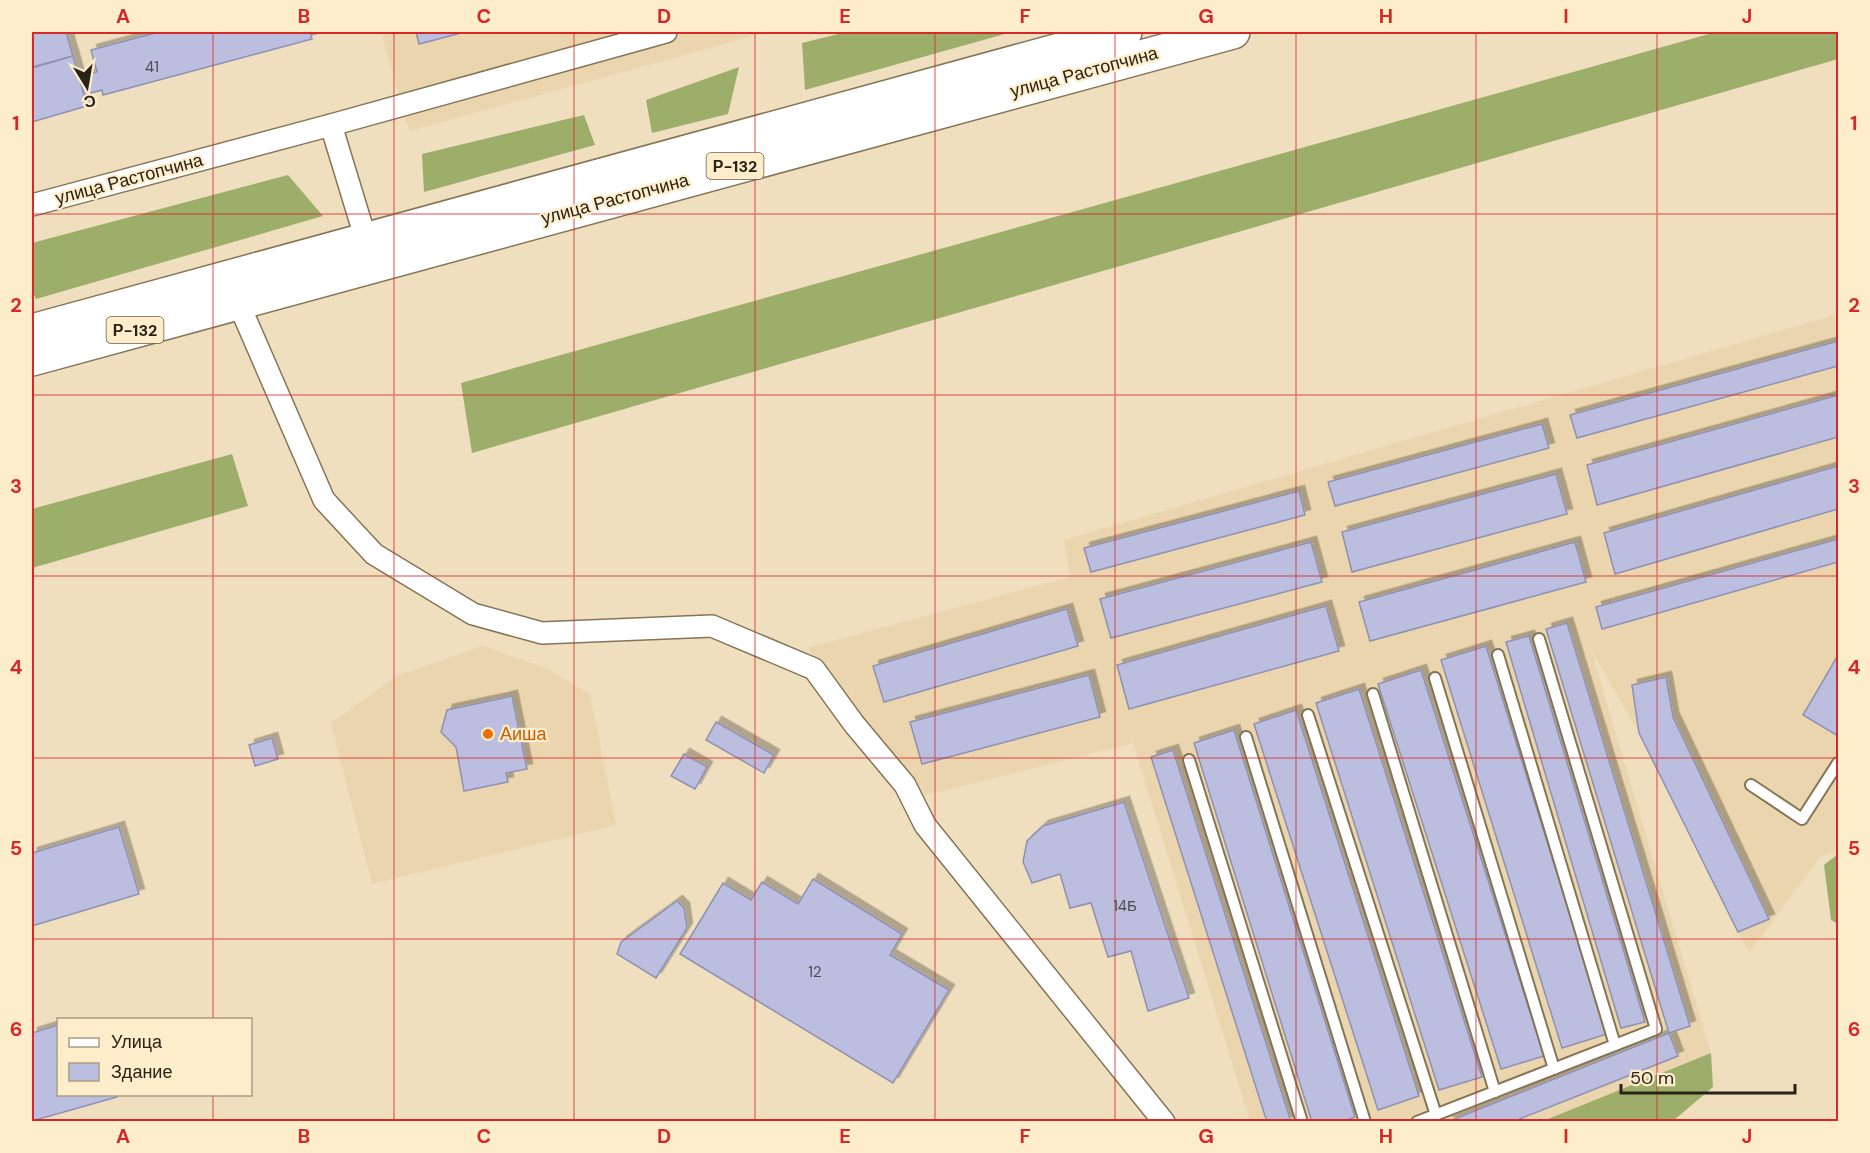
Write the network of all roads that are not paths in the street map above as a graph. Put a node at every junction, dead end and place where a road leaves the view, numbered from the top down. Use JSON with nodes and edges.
{"nodes":[{"id":1,"x":666,"y":32,"type":"edge"},
{"id":2,"x":1125,"y":32,"type":"edge"},
{"id":3,"x":1233,"y":32,"type":"edge"},
{"id":4,"x":331,"y":126,"type":"junction"},
{"id":5,"x":32,"y":205,"type":"edge"},
{"id":6,"x":366,"y":240,"type":"junction"},
{"id":7,"x":238,"y":302,"type":"junction"},
{"id":8,"x":32,"y":331,"type":"edge"},
{"id":9,"x":32,"y":359,"type":"edge"},
{"id":10,"x":1539,"y":639,"type":"dead end"},
{"id":11,"x":1498,"y":655,"type":"dead end"},
{"id":12,"x":1435,"y":678,"type":"dead end"},
{"id":13,"x":1373,"y":694,"type":"dead end"},
{"id":14,"x":1308,"y":715,"type":"dead end"},
{"id":15,"x":1246,"y":737,"type":"dead end"},
{"id":16,"x":1189,"y":760,"type":"dead end"},
{"id":17,"x":1839,"y":763,"type":"edge"},
{"id":18,"x":1751,"y":785,"type":"dead end"},
{"id":19,"x":1615,"y":1045,"type":"junction"},
{"id":20,"x":1554,"y":1069,"type":"junction"},
{"id":21,"x":1495,"y":1092,"type":"junction"},
{"id":22,"x":1436,"y":1115,"type":"junction"},
{"id":23,"x":1164,"y":1122,"type":"edge"},
{"id":24,"x":1302,"y":1122,"type":"edge"},
{"id":25,"x":1365,"y":1122,"type":"edge"},
{"id":26,"x":1417,"y":1122,"type":"edge"}],
"edges":[{"from":1,"to":4,"type":"street","name":"улица Растопчина"},
{"from":2,"to":6,"type":"highway","name":"улица Растопчина","number":"Р-132"},
{"from":3,"to":7,"type":"highway","name":"улица Растопчина","number":"Р-132"},
{"from":4,"to":5,"type":"street","name":"улица Растопчина"},
{"from":4,"to":6,"type":"street"},
{"from":6,"to":8,"type":"highway","name":"улица Растопчина","number":"Р-132"},
{"from":7,"to":9,"type":"highway","name":"улица Растопчина","number":"Р-132"},
{"from":7,"to":23,"type":"street"},
{"from":10,"to":19,"type":"lane"},
{"from":11,"to":19,"type":"lane"},
{"from":12,"to":20,"type":"lane"},
{"from":13,"to":21,"type":"lane"},
{"from":14,"to":22,"type":"lane"},
{"from":15,"to":25,"type":"lane"},
{"from":16,"to":24,"type":"lane"},
{"from":17,"to":18,"type":"lane"},
{"from":19,"to":20,"type":"lane"},
{"from":20,"to":21,"type":"lane"},
{"from":21,"to":22,"type":"lane"},
{"from":22,"to":26,"type":"lane"}]}
